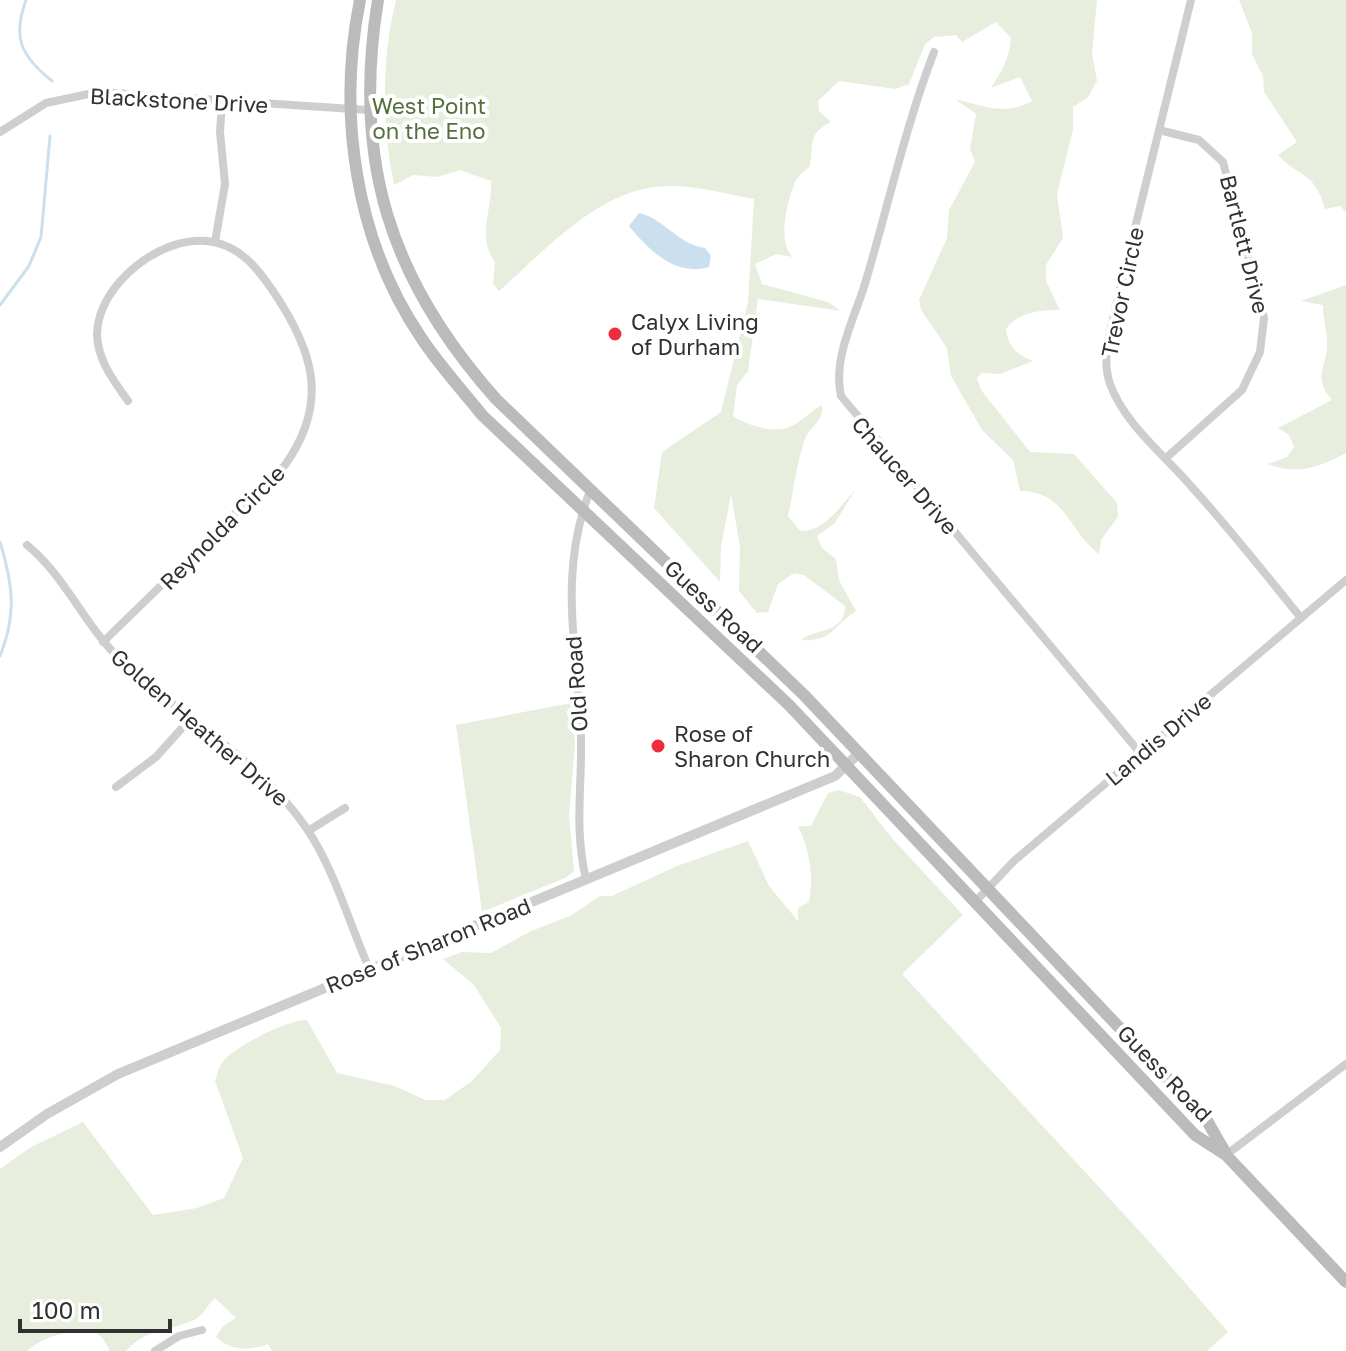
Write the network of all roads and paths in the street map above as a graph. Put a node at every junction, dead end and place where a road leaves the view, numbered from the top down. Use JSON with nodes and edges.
{"nodes":[{"id":1,"x":360,"y":0,"type":"edge"},
{"id":2,"x":378,"y":0,"type":"edge"},
{"id":3,"x":1191,"y":0,"type":"edge"},
{"id":4,"x":934,"y":52,"type":"dead end"},
{"id":5,"x":222,"y":102,"type":"junction"},
{"id":6,"x":349,"y":110,"type":"junction"},
{"id":7,"x":368,"y":110,"type":"junction"},
{"id":8,"x":1159,"y":130,"type":"junction"},
{"id":9,"x":0,"y":132,"type":"edge"},
{"id":10,"x":215,"y":242,"type":"junction"},
{"id":11,"x":128,"y":401,"type":"dead end"},
{"id":12,"x":1166,"y":458,"type":"junction"},
{"id":13,"x":590,"y":491,"type":"junction"},
{"id":14,"x":583,"y":510,"type":"junction"},
{"id":15,"x":27,"y":545,"type":"dead end"},
{"id":16,"x":1346,"y":580,"type":"edge"},
{"id":17,"x":1301,"y":618,"type":"junction"},
{"id":18,"x":103,"y":642,"type":"junction"},
{"id":19,"x":191,"y":718,"type":"junction"},
{"id":20,"x":859,"y":753,"type":"junction"},
{"id":21,"x":1141,"y":754,"type":"junction"},
{"id":22,"x":846,"y":765,"type":"junction"},
{"id":23,"x":116,"y":787,"type":"dead end"},
{"id":24,"x":345,"y":808,"type":"dead end"},
{"id":25,"x":308,"y":831,"type":"junction"},
{"id":26,"x":586,"y":880,"type":"junction"},
{"id":27,"x":986,"y":887,"type":"junction"},
{"id":28,"x":975,"y":902,"type":"junction"},
{"id":29,"x":369,"y":968,"type":"junction"},
{"id":30,"x":1346,"y":1064,"type":"edge"},
{"id":31,"x":0,"y":1147,"type":"edge"},
{"id":32,"x":1226,"y":1155,"type":"junction"},
{"id":33,"x":1346,"y":1282,"type":"edge"},
{"id":34,"x":202,"y":1330,"type":"dead end"},
{"id":35,"x":155,"y":1351,"type":"edge"}],
"edges":[{"from":1,"to":6,"type":"main road","name":"Guess Road"},
{"from":2,"to":7,"type":"main road","name":"Guess Road"},
{"from":3,"to":8,"type":"street","name":"Trevor Circle"},
{"from":4,"to":21,"type":"street","name":"Chaucer Drive"},
{"from":5,"to":6,"type":"street","name":"Blackstone Drive"},
{"from":5,"to":9,"type":"street","name":"Blackstone Drive"},
{"from":5,"to":10,"type":"street"},
{"from":6,"to":7,"type":"street","name":"Blackstone Drive"},
{"from":6,"to":14,"type":"main road","name":"Guess Road"},
{"from":7,"to":13,"type":"main road","name":"Guess Road"},
{"from":8,"to":12,"type":"street","name":"Trevor Circle"},
{"from":8,"to":12,"type":"street","name":"Bartlett Drive"},
{"from":10,"to":11,"type":"street"},
{"from":10,"to":18,"type":"street","name":"Reynolda Circle"},
{"from":12,"to":17,"type":"street","name":"Trevor Circle"},
{"from":13,"to":14,"type":"street","name":"Old Road"},
{"from":13,"to":20,"type":"main road","name":"Guess Road"},
{"from":14,"to":22,"type":"main road","name":"Guess Road"},
{"from":14,"to":26,"type":"street","name":"Old Road"},
{"from":15,"to":18,"type":"street","name":"Golden Heather Drive"},
{"from":16,"to":17,"type":"street","name":"Landis Drive"},
{"from":17,"to":21,"type":"street","name":"Landis Drive"},
{"from":18,"to":19,"type":"street","name":"Golden Heather Drive"},
{"from":19,"to":23,"type":"street"},
{"from":19,"to":25,"type":"street","name":"Golden Heather Drive"},
{"from":20,"to":22,"type":"street","name":"Rose of Sharon Road"},
{"from":20,"to":27,"type":"main road","name":"Guess Road"},
{"from":21,"to":27,"type":"street","name":"Landis Drive"},
{"from":22,"to":26,"type":"street","name":"Rose of Sharon Road"},
{"from":22,"to":28,"type":"main road","name":"Guess Road"},
{"from":24,"to":25,"type":"street"},
{"from":25,"to":29,"type":"street","name":"Golden Heather Drive"},
{"from":26,"to":29,"type":"street","name":"Rose of Sharon Road"},
{"from":27,"to":28,"type":"street","name":"Landis Drive"},
{"from":27,"to":32,"type":"main road","name":"Guess Road"},
{"from":28,"to":32,"type":"main road","name":"Guess Road"},
{"from":29,"to":31,"type":"street","name":"Rose of Sharon Road"},
{"from":30,"to":32,"type":"street"},
{"from":32,"to":33,"type":"main road","name":"Guess Road"},
{"from":34,"to":35,"type":"street"}]}
